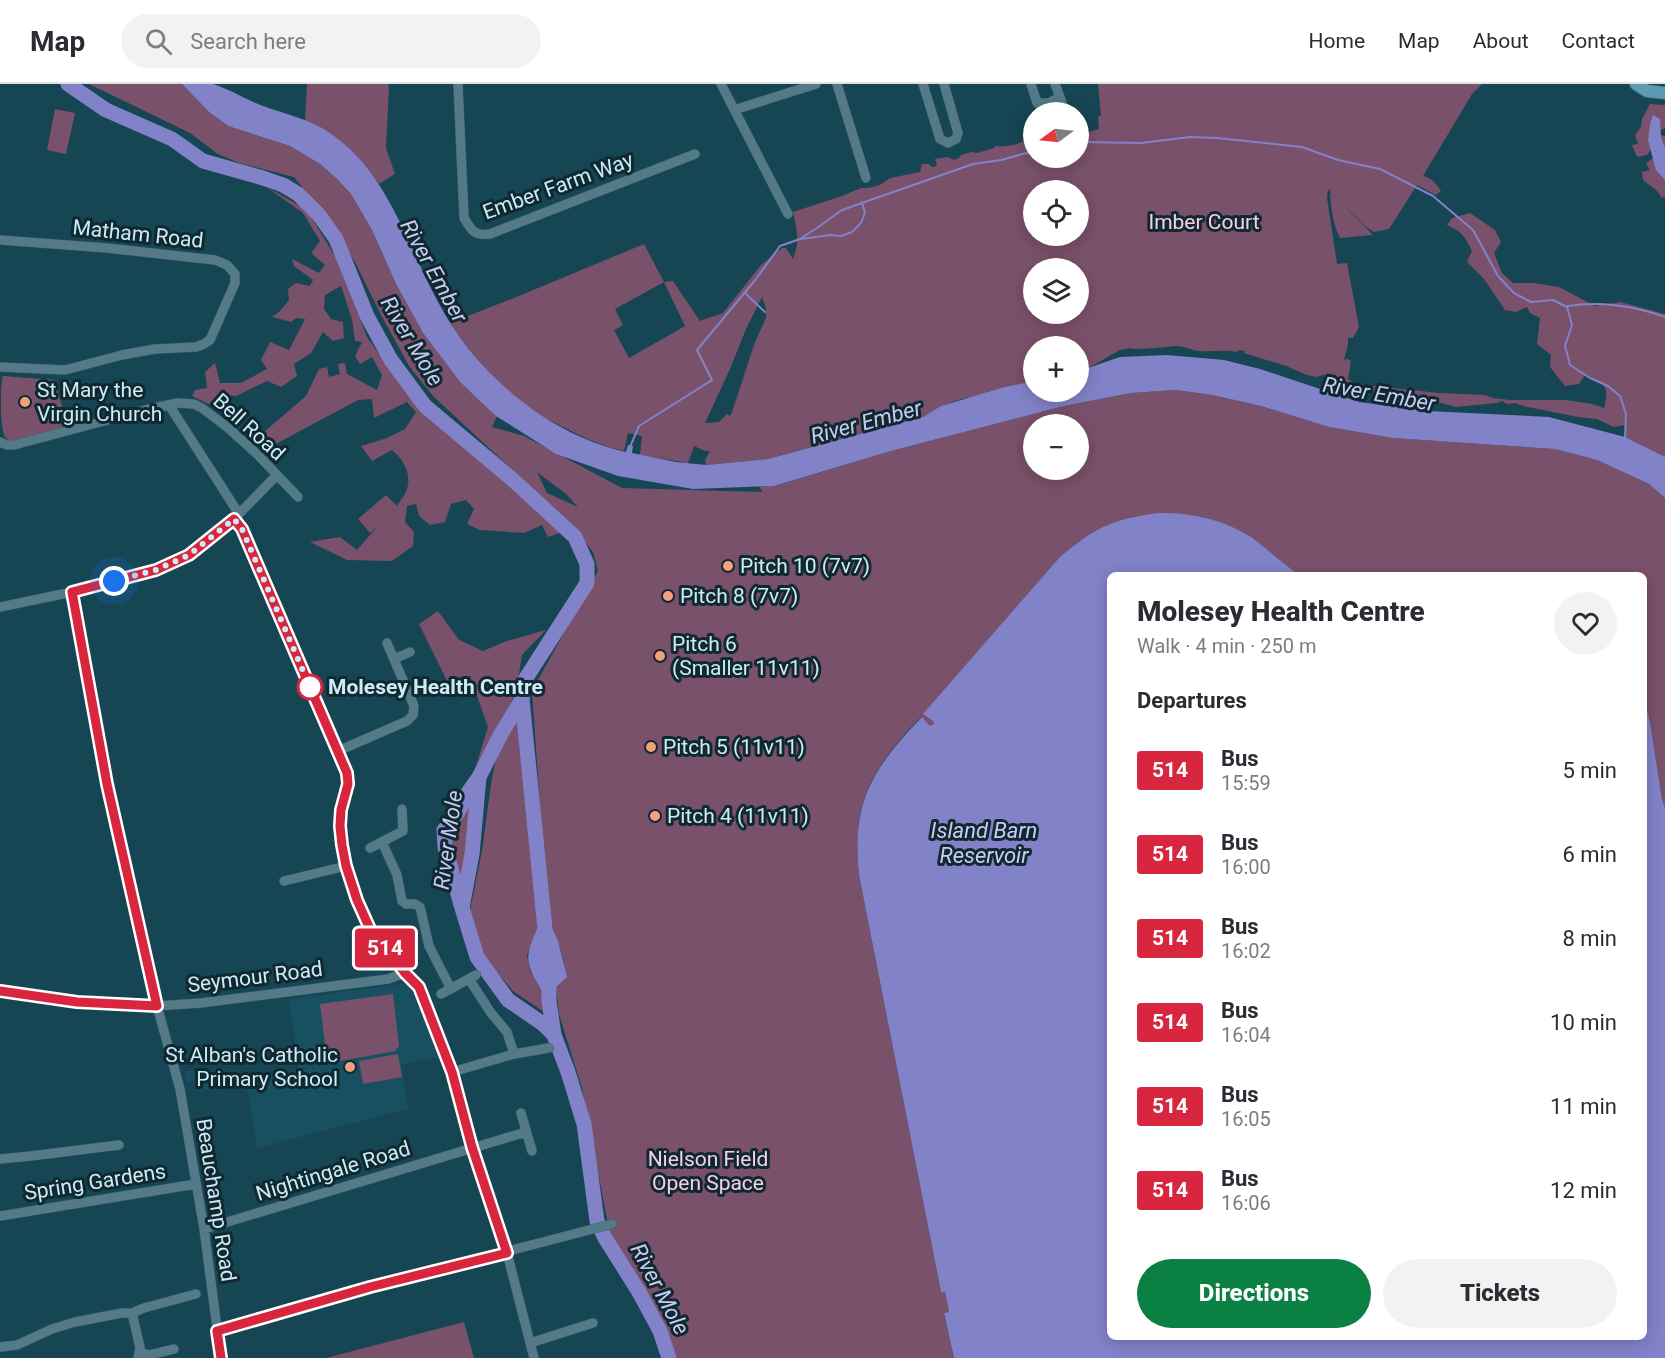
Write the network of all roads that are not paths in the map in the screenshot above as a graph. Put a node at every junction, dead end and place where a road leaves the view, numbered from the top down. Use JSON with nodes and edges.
{"nodes":[{"id":1,"x":458,"y":84,"type":"edge"},
{"id":2,"x":721,"y":84,"type":"edge"},
{"id":3,"x":816,"y":84,"type":"edge"},
{"id":4,"x":837,"y":84,"type":"edge"},
{"id":5,"x":923,"y":84,"type":"edge"},
{"id":6,"x":944,"y":84,"type":"edge"},
{"id":7,"x":1031,"y":84,"type":"edge"},
{"id":8,"x":1055,"y":84,"type":"edge"},
{"id":9,"x":1636,"y":84,"type":"edge"},
{"id":10,"x":1665,"y":93,"type":"edge"},
{"id":11,"x":1060,"y":97,"type":"junction"},
{"id":12,"x":1037,"y":102,"type":"edge"},
{"id":13,"x":1051,"y":102,"type":"edge"},
{"id":14,"x":1062,"y":102,"type":"edge"},
{"id":15,"x":734,"y":110,"type":"junction"},
{"id":16,"x":695,"y":154,"type":"dead end"},
{"id":17,"x":866,"y":178,"type":"dead end"},
{"id":18,"x":788,"y":214,"type":"dead end"},
{"id":19,"x":0,"y":240,"type":"edge"},
{"id":20,"x":0,"y":367,"type":"edge"},
{"id":21,"x":169,"y":405,"type":"junction"},
{"id":22,"x":0,"y":442,"type":"edge"},
{"id":23,"x":276,"y":476,"type":"junction"},
{"id":24,"x":298,"y":497,"type":"dead end"},
{"id":25,"x":237,"y":516,"type":"junction"},
{"id":26,"x":72,"y":592,"type":"junction"},
{"id":27,"x":0,"y":607,"type":"edge"},
{"id":28,"x":387,"y":643,"type":"dead end"},
{"id":29,"x":410,"y":652,"type":"dead end"},
{"id":30,"x":394,"y":659,"type":"junction"},
{"id":31,"x":338,"y":751,"type":"junction"},
{"id":32,"x":402,"y":809,"type":"dead end"},
{"id":33,"x":382,"y":842,"type":"junction"},
{"id":34,"x":370,"y":848,"type":"dead end"},
{"id":35,"x":346,"y":866,"type":"junction"},
{"id":36,"x":284,"y":881,"type":"dead end"},
{"id":37,"x":405,"y":973,"type":"junction"},
{"id":38,"x":451,"y":989,"type":"junction"},
{"id":39,"x":0,"y":991,"type":"edge"},
{"id":40,"x":441,"y":994,"type":"dead end"},
{"id":41,"x":157,"y":1006,"type":"junction"},
{"id":42,"x":549,"y":1048,"type":"dead end"},
{"id":43,"x":514,"y":1054,"type":"junction"},
{"id":44,"x":452,"y":1072,"type":"junction"},
{"id":45,"x":521,"y":1113,"type":"dead end"},
{"id":46,"x":526,"y":1132,"type":"junction"},
{"id":47,"x":119,"y":1144,"type":"dead end"},
{"id":48,"x":472,"y":1147,"type":"junction"},
{"id":49,"x":532,"y":1151,"type":"dead end"},
{"id":50,"x":0,"y":1159,"type":"edge"},
{"id":51,"x":196,"y":1184,"type":"junction"},
{"id":52,"x":0,"y":1216,"type":"edge"},
{"id":53,"x":610,"y":1224,"type":"dead end"},
{"id":54,"x":204,"y":1229,"type":"junction"},
{"id":55,"x":507,"y":1253,"type":"junction"},
{"id":56,"x":196,"y":1294,"type":"dead end"},
{"id":57,"x":132,"y":1313,"type":"junction"},
{"id":58,"x":593,"y":1323,"type":"dead end"},
{"id":59,"x":217,"y":1331,"type":"junction"},
{"id":60,"x":530,"y":1342,"type":"junction"},
{"id":61,"x":0,"y":1347,"type":"edge"},
{"id":62,"x":174,"y":1349,"type":"dead end"},
{"id":63,"x":139,"y":1355,"type":"edge"},
{"id":64,"x":221,"y":1358,"type":"edge"},
{"id":65,"x":534,"y":1358,"type":"edge"}],
"edges":[{"from":1,"to":16,"type":"street","name":"Ember Farm Way"},
{"from":2,"to":15,"type":"street"},
{"from":3,"to":15,"type":"street"},
{"from":4,"to":17,"type":"street"},
{"from":5,"to":6,"type":"street"},
{"from":7,"to":12,"type":"street"},
{"from":8,"to":11,"type":"street"},
{"from":9,"to":10,"type":"main road"},
{"from":11,"to":13,"type":"street"},
{"from":11,"to":14,"type":"street"},
{"from":15,"to":18,"type":"street"},
{"from":19,"to":20,"type":"street","name":"Matham Road"},
{"from":21,"to":22,"type":"street","name":"Bell Road"},
{"from":21,"to":23,"type":"street","name":"Bell Road"},
{"from":21,"to":25,"type":"street"},
{"from":23,"to":24,"type":"street","name":"Bell Road"},
{"from":23,"to":25,"type":"street"},
{"from":25,"to":26,"type":"street"},
{"from":25,"to":31,"type":"street"},
{"from":26,"to":27,"type":"street"},
{"from":26,"to":41,"type":"street","name":"Beauchamp Road"},
{"from":28,"to":30,"type":"street"},
{"from":29,"to":30,"type":"street"},
{"from":30,"to":31,"type":"street"},
{"from":31,"to":35,"type":"street"},
{"from":32,"to":33,"type":"street"},
{"from":33,"to":34,"type":"street"},
{"from":33,"to":38,"type":"street"},
{"from":35,"to":36,"type":"street"},
{"from":35,"to":37,"type":"street"},
{"from":37,"to":41,"type":"street","name":"Seymour Road"},
{"from":37,"to":44,"type":"street"},
{"from":38,"to":40,"type":"street"},
{"from":38,"to":43,"type":"street"},
{"from":39,"to":41,"type":"street","name":"Seymour Road"},
{"from":41,"to":51,"type":"street","name":"Beauchamp Road"},
{"from":42,"to":43,"type":"street"},
{"from":43,"to":44,"type":"street"},
{"from":44,"to":48,"type":"street"},
{"from":45,"to":46,"type":"street"},
{"from":46,"to":48,"type":"street","name":"Nightingale Road"},
{"from":46,"to":49,"type":"street"},
{"from":47,"to":50,"type":"street"},
{"from":48,"to":54,"type":"street","name":"Nightingale Road"},
{"from":48,"to":55,"type":"street"},
{"from":51,"to":52,"type":"street","name":"Spring Gardens"},
{"from":51,"to":54,"type":"street","name":"Beauchamp Road"},
{"from":53,"to":55,"type":"street"},
{"from":54,"to":59,"type":"street","name":"Beauchamp Road"},
{"from":55,"to":59,"type":"street"},
{"from":55,"to":60,"type":"street"},
{"from":56,"to":57,"type":"street"},
{"from":57,"to":61,"type":"street"},
{"from":57,"to":63,"type":"street"},
{"from":58,"to":60,"type":"street"},
{"from":59,"to":64,"type":"street","name":"Beauchamp Road"},
{"from":60,"to":65,"type":"street"},
{"from":62,"to":63,"type":"street"}]}
